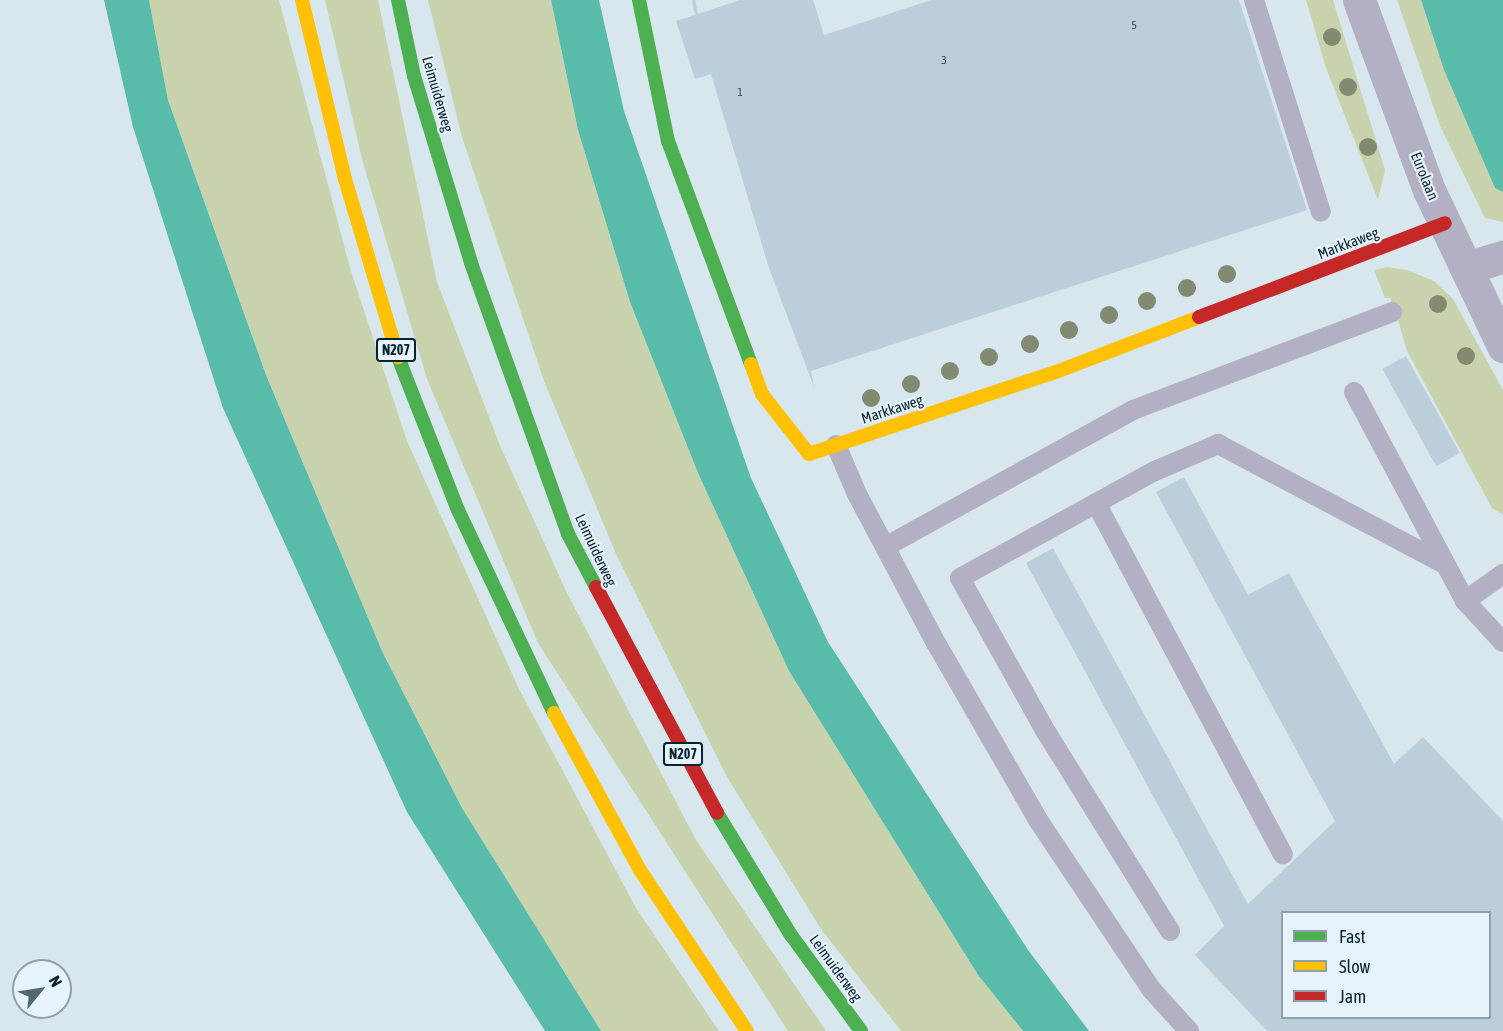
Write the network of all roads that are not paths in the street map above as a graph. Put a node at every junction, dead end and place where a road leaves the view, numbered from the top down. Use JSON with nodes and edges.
{"nodes":[{"id":1,"x":302,"y":0,"type":"edge"},
{"id":2,"x":398,"y":0,"type":"edge"},
{"id":3,"x":639,"y":0,"type":"edge"},
{"id":4,"x":1254,"y":0,"type":"edge"},
{"id":5,"x":1359,"y":0,"type":"edge"},
{"id":6,"x":1321,"y":212,"type":"dead end"},
{"id":7,"x":1445,"y":224,"type":"junction"},
{"id":8,"x":1503,"y":257,"type":"edge"},
{"id":9,"x":1466,"y":268,"type":"junction"},
{"id":10,"x":1392,"y":312,"type":"dead end"},
{"id":11,"x":1503,"y":346,"type":"edge"},
{"id":12,"x":1354,"y":392,"type":"dead end"},
{"id":13,"x":836,"y":445,"type":"junction"},
{"id":14,"x":1096,"y":503,"type":"junction"},
{"id":15,"x":885,"y":547,"type":"junction"},
{"id":16,"x":1443,"y":563,"type":"junction"},
{"id":17,"x":1503,"y":574,"type":"edge"},
{"id":18,"x":1465,"y":600,"type":"junction"},
{"id":19,"x":1503,"y":642,"type":"edge"},
{"id":20,"x":1283,"y":854,"type":"dead end"},
{"id":21,"x":1170,"y":931,"type":"dead end"},
{"id":22,"x":747,"y":1031,"type":"edge"},
{"id":23,"x":861,"y":1031,"type":"edge"},
{"id":24,"x":1189,"y":1031,"type":"edge"}],
"edges":[{"from":1,"to":22,"type":"main road","number":"N207"},
{"from":2,"to":23,"type":"main road","name":"Leimuiderweg","number":"N207"},
{"from":3,"to":13,"type":"main road","name":"Markkaweg"},
{"from":4,"to":6,"type":"lane"},
{"from":5,"to":7,"type":"street","name":"Eurolaan"},
{"from":7,"to":9,"type":"street","name":"Eurolaan"},
{"from":7,"to":13,"type":"main road","name":"Markkaweg"},
{"from":8,"to":9,"type":"street"},
{"from":9,"to":11,"type":"street","name":"Eurolaan"},
{"from":10,"to":15,"type":"lane"},
{"from":12,"to":16,"type":"lane"},
{"from":13,"to":15,"type":"lane"},
{"from":14,"to":16,"type":"lane"},
{"from":14,"to":20,"type":"lane"},
{"from":14,"to":21,"type":"lane"},
{"from":15,"to":24,"type":"lane"},
{"from":16,"to":18,"type":"lane"},
{"from":17,"to":18,"type":"lane"},
{"from":18,"to":19,"type":"lane"}]}
